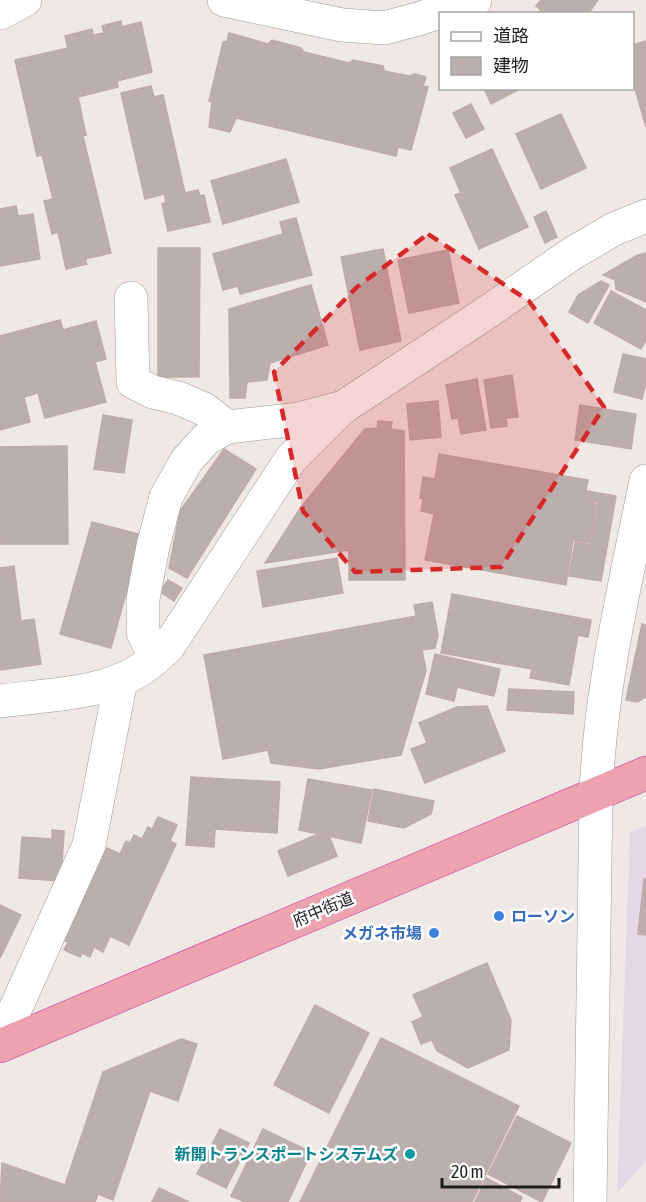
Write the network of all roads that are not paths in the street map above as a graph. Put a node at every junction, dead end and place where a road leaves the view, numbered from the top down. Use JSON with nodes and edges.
{"nodes":[{"id":1,"x":25,"y":0,"type":"edge"},
{"id":2,"x":224,"y":0,"type":"edge"},
{"id":3,"x":475,"y":0,"type":"edge"},
{"id":4,"x":0,"y":13,"type":"edge"},
{"id":5,"x":646,"y":216,"type":"edge"},
{"id":6,"x":130,"y":298,"type":"dead end"},
{"id":7,"x":342,"y":408,"type":"junction"},
{"id":8,"x":227,"y":427,"type":"junction"},
{"id":9,"x":646,"y":481,"type":"edge"},
{"id":10,"x":155,"y":658,"type":"junction"},
{"id":11,"x":121,"y":680,"type":"junction"},
{"id":12,"x":0,"y":701,"type":"edge"},
{"id":13,"x":646,"y":773,"type":"edge"},
{"id":14,"x":596,"y":794,"type":"junction"},
{"id":15,"x":0,"y":1044,"type":"edge"},
{"id":16,"x":590,"y":1202,"type":"edge"}],
"edges":[{"from":1,"to":4,"type":"street"},
{"from":2,"to":3,"type":"street"},
{"from":5,"to":7,"type":"street"},
{"from":6,"to":8,"type":"street"},
{"from":7,"to":8,"type":"street"},
{"from":7,"to":10,"type":"street"},
{"from":8,"to":10,"type":"street"},
{"from":9,"to":14,"type":"street"},
{"from":10,"to":11,"type":"street"},
{"from":11,"to":12,"type":"street"},
{"from":11,"to":15,"type":"street"},
{"from":13,"to":14,"type":"highway","name":"府中街道"},
{"from":14,"to":15,"type":"highway","name":"府中街道"},
{"from":14,"to":16,"type":"street"}]}
